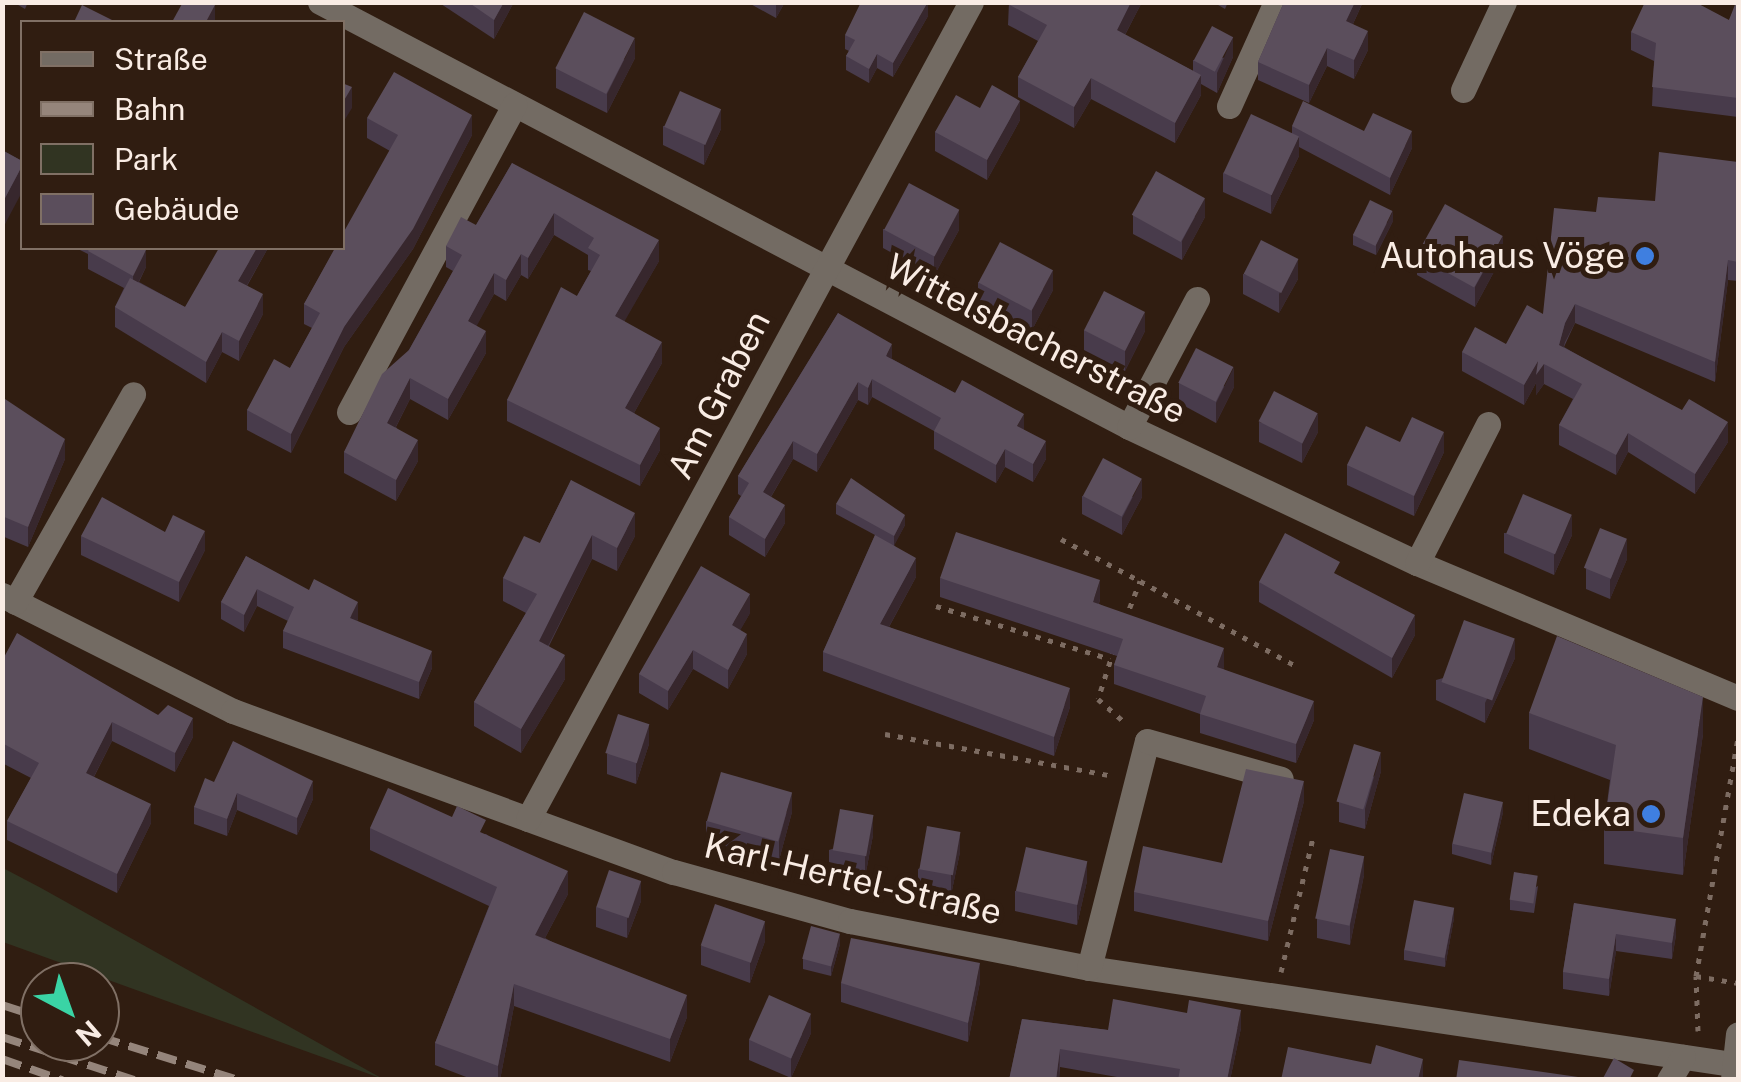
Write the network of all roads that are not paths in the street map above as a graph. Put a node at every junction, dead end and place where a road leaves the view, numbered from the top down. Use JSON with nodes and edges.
{"nodes":[{"id":1,"x":320,"y":2,"type":"edge"},
{"id":2,"x":970,"y":2,"type":"edge"},
{"id":3,"x":1276,"y":2,"type":"edge"},
{"id":4,"x":1504,"y":2,"type":"edge"},
{"id":5,"x":1463,"y":90,"type":"dead end"},
{"id":6,"x":514,"y":106,"type":"junction"},
{"id":7,"x":1229,"y":106,"type":"dead end"},
{"id":8,"x":823,"y":271,"type":"junction"},
{"id":9,"x":1197,"y":299,"type":"dead end"},
{"id":10,"x":134,"y":394,"type":"dead end"},
{"id":11,"x":349,"y":412,"type":"dead end"},
{"id":12,"x":1488,"y":424,"type":"dead end"},
{"id":13,"x":1129,"y":427,"type":"junction"},
{"id":14,"x":1417,"y":563,"type":"junction"},
{"id":15,"x":9,"y":599,"type":"edge"},
{"id":16,"x":1738,"y":698,"type":"edge"},
{"id":17,"x":1281,"y":779,"type":"edge"},
{"id":18,"x":528,"y":819,"type":"junction"},
{"id":19,"x":1090,"y":968,"type":"junction"},
{"id":20,"x":1738,"y":1034,"type":"edge"},
{"id":21,"x":1691,"y":1057,"type":"junction"},
{"id":22,"x":1735,"y":1070,"type":"edge"},
{"id":23,"x":1668,"y":1080,"type":"edge"}],
"edges":[{"from":1,"to":6,"type":"street","name":"Wittelsbacherstraße"},
{"from":2,"to":8,"type":"street","name":"Am Graben"},
{"from":3,"to":7,"type":"street"},
{"from":4,"to":5,"type":"street"},
{"from":6,"to":8,"type":"street","name":"Wittelsbacherstraße"},
{"from":6,"to":11,"type":"street"},
{"from":8,"to":13,"type":"street","name":"Wittelsbacherstraße"},
{"from":8,"to":18,"type":"street","name":"Am Graben"},
{"from":9,"to":13,"type":"street"},
{"from":10,"to":15,"type":"street"},
{"from":12,"to":14,"type":"street"},
{"from":13,"to":14,"type":"street","name":"Wittelsbacherstraße"},
{"from":14,"to":16,"type":"street","name":"Wittelsbacherstraße"},
{"from":15,"to":18,"type":"street","name":"Karl-Hertel-Straße"},
{"from":17,"to":19,"type":"street"},
{"from":18,"to":19,"type":"street","name":"Karl-Hertel-Straße"},
{"from":19,"to":21,"type":"street","name":"Karl-Hertel-Straße"},
{"from":20,"to":22,"type":"street"},
{"from":21,"to":22,"type":"street","name":"Karl-Hertel-Straße"},
{"from":21,"to":23,"type":"street"}]}
